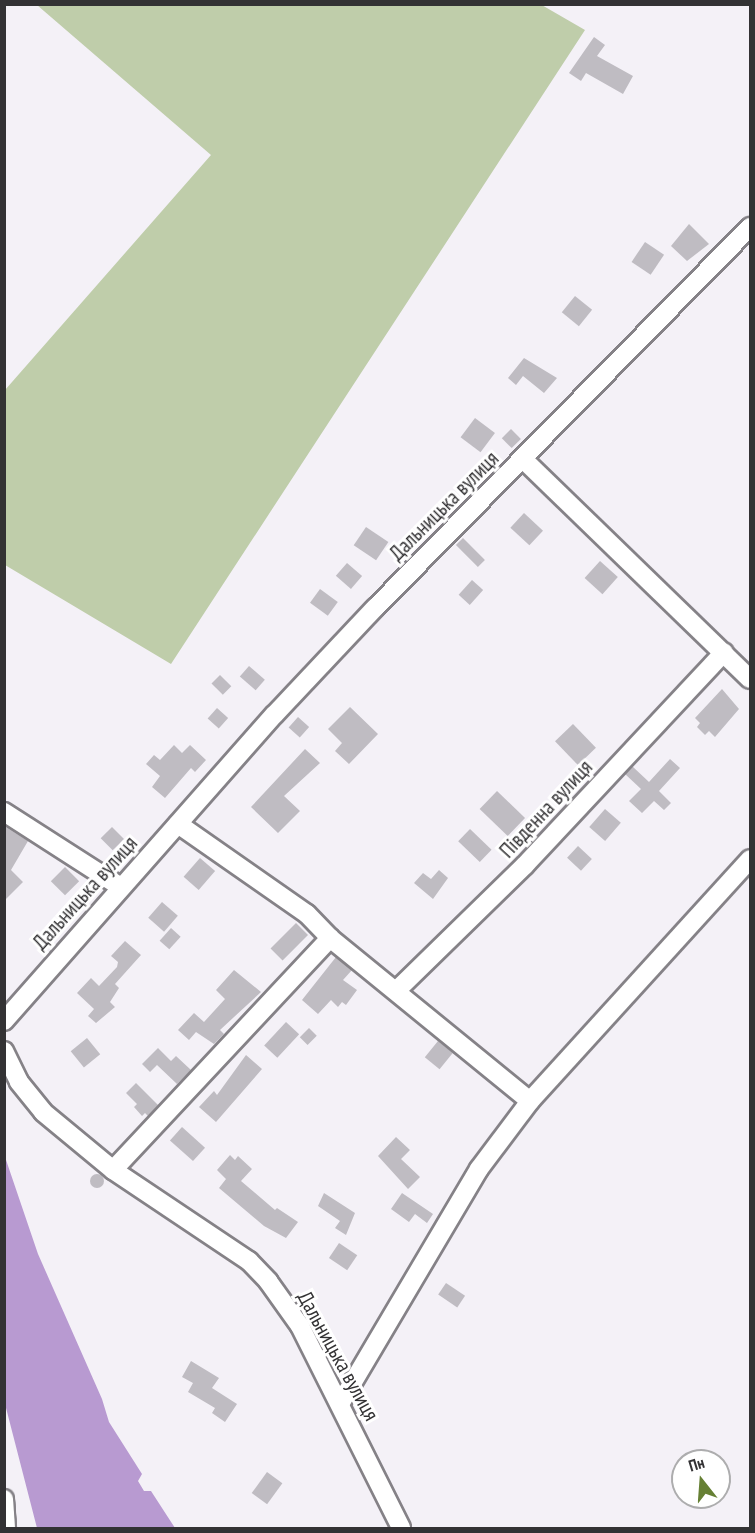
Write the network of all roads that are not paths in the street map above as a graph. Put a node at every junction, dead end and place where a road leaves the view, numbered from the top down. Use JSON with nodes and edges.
{"nodes":[{"id":1,"x":750,"y":227,"type":"edge"},
{"id":2,"x":523,"y":459,"type":"junction"},
{"id":3,"x":724,"y":652,"type":"junction"},
{"id":4,"x":750,"y":679,"type":"edge"},
{"id":5,"x":4,"y":812,"type":"edge"},
{"id":6,"x":178,"y":824,"type":"junction"},
{"id":7,"x":750,"y":859,"type":"edge"},
{"id":8,"x":121,"y":887,"type":"junction"},
{"id":9,"x":330,"y":938,"type":"junction"},
{"id":10,"x":396,"y":991,"type":"junction"},
{"id":11,"x":4,"y":1021,"type":"edge"},
{"id":12,"x":4,"y":1051,"type":"edge"},
{"id":13,"x":12,"y":1081,"type":"edge"},
{"id":14,"x":530,"y":1101,"type":"junction"},
{"id":15,"x":113,"y":1170,"type":"junction"},
{"id":16,"x":340,"y":1404,"type":"junction"},
{"id":17,"x":4,"y":1499,"type":"edge"},
{"id":18,"x":6,"y":1528,"type":"edge"},
{"id":19,"x":401,"y":1528,"type":"edge"}],
"edges":[{"from":1,"to":2,"type":"street","name":"Дальницька вулиця"},
{"from":2,"to":3,"type":"street"},
{"from":2,"to":6,"type":"street","name":"Дальницька вулиця"},
{"from":3,"to":4,"type":"street"},
{"from":3,"to":10,"type":"street","name":"Південна вулиця"},
{"from":5,"to":8,"type":"street"},
{"from":6,"to":8,"type":"street","name":"Дальницька вулиця"},
{"from":6,"to":9,"type":"street"},
{"from":7,"to":14,"type":"street"},
{"from":8,"to":11,"type":"street","name":"Дальницька вулиця"},
{"from":9,"to":10,"type":"street"},
{"from":9,"to":15,"type":"street"},
{"from":10,"to":14,"type":"street"},
{"from":12,"to":13,"type":"street","name":"Дальницька вулиця"},
{"from":13,"to":15,"type":"street","name":"Дальницька вулиця"},
{"from":14,"to":16,"type":"street"},
{"from":15,"to":16,"type":"street","name":"Дальницька вулиця"},
{"from":16,"to":19,"type":"street","name":"Дальницька вулиця"},
{"from":17,"to":18,"type":"street"}]}
